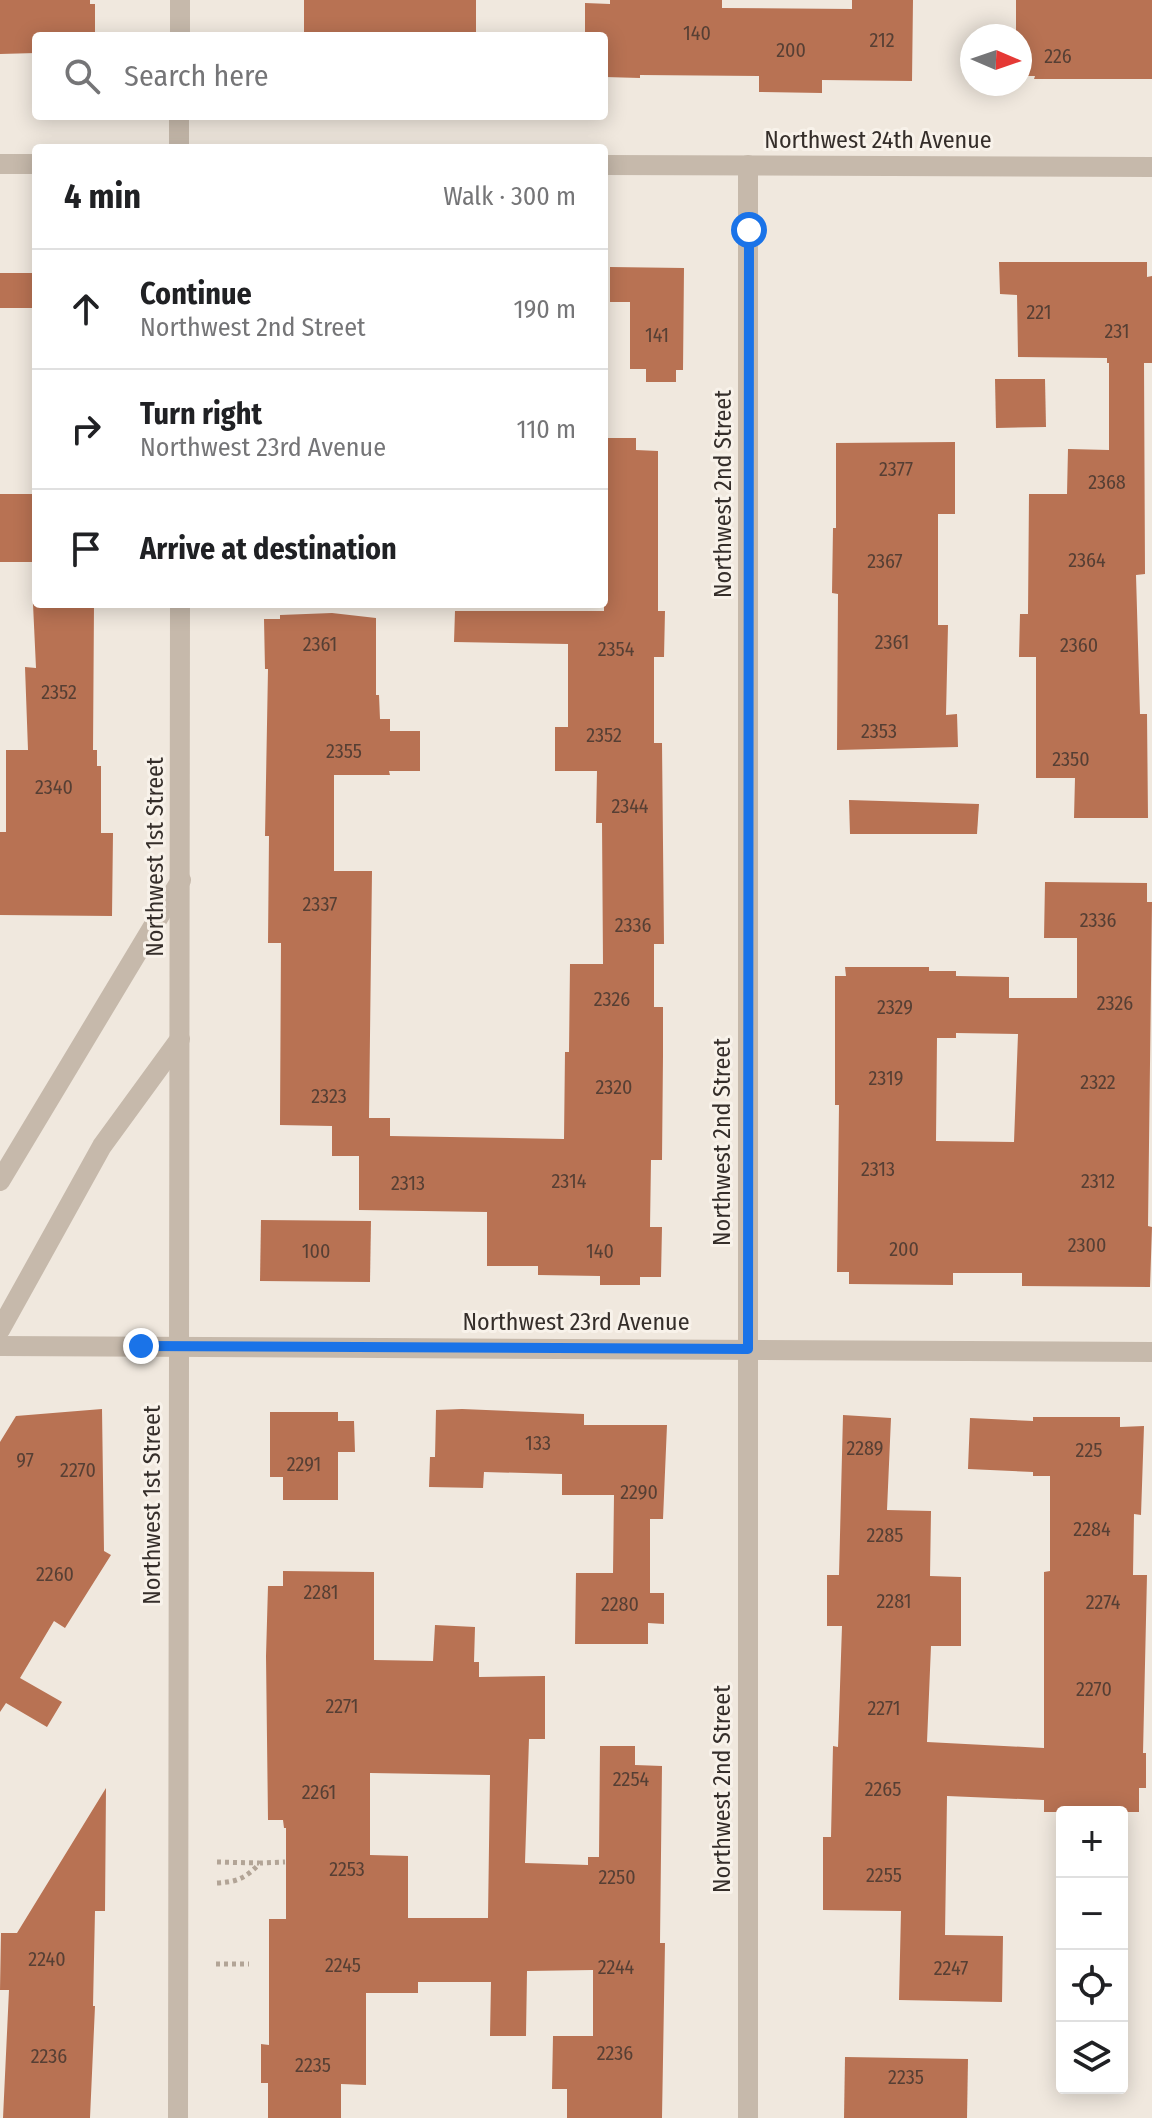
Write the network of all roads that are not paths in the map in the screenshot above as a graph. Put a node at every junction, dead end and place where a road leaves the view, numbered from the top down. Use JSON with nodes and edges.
{"nodes":[{"id":1,"x":180,"y":0,"type":"edge"},
{"id":2,"x":180,"y":32,"type":"edge"},
{"id":3,"x":179,"y":120,"type":"edge"},
{"id":4,"x":179,"y":144,"type":"edge"},
{"id":5,"x":0,"y":164,"type":"edge"},
{"id":6,"x":32,"y":164,"type":"edge"},
{"id":7,"x":608,"y":165,"type":"edge"},
{"id":8,"x":748,"y":165,"type":"junction"},
{"id":9,"x":1152,"y":167,"type":"edge"},
{"id":10,"x":180,"y":608,"type":"edge"},
{"id":11,"x":181,"y":880,"type":"junction"},
{"id":12,"x":180,"y":1039,"type":"junction"},
{"id":13,"x":0,"y":1181,"type":"edge"},
{"id":14,"x":0,"y":1330,"type":"edge"},
{"id":15,"x":0,"y":1346,"type":"edge"},
{"id":16,"x":179,"y":1347,"type":"junction"},
{"id":17,"x":748,"y":1349,"type":"junction"},
{"id":18,"x":1152,"y":1352,"type":"edge"},
{"id":19,"x":178,"y":2118,"type":"edge"},
{"id":20,"x":748,"y":2118,"type":"edge"}],
"edges":[{"from":1,"to":2,"type":"street"},
{"from":3,"to":4,"type":"street"},
{"from":5,"to":6,"type":"street"},
{"from":7,"to":8,"type":"street","name":"Northwest 24th Avenue"},
{"from":8,"to":9,"type":"street","name":"Northwest 24th Avenue"},
{"from":8,"to":17,"type":"street","name":"Northwest 2nd Street"},
{"from":10,"to":11,"type":"street","name":"Northwest 1st Street"},
{"from":11,"to":12,"type":"street","name":"Northwest 1st Street"},
{"from":11,"to":13,"type":"street"},
{"from":12,"to":14,"type":"street"},
{"from":12,"to":16,"type":"street","name":"Northwest 1st Street"},
{"from":15,"to":16,"type":"street","name":"Northwest 23rd Avenue"},
{"from":16,"to":17,"type":"street","name":"Northwest 23rd Avenue"},
{"from":16,"to":19,"type":"street","name":"Northwest 1st Street"},
{"from":17,"to":18,"type":"street","name":"Northwest 23rd Avenue"},
{"from":17,"to":20,"type":"street","name":"Northwest 2nd Street"}]}
